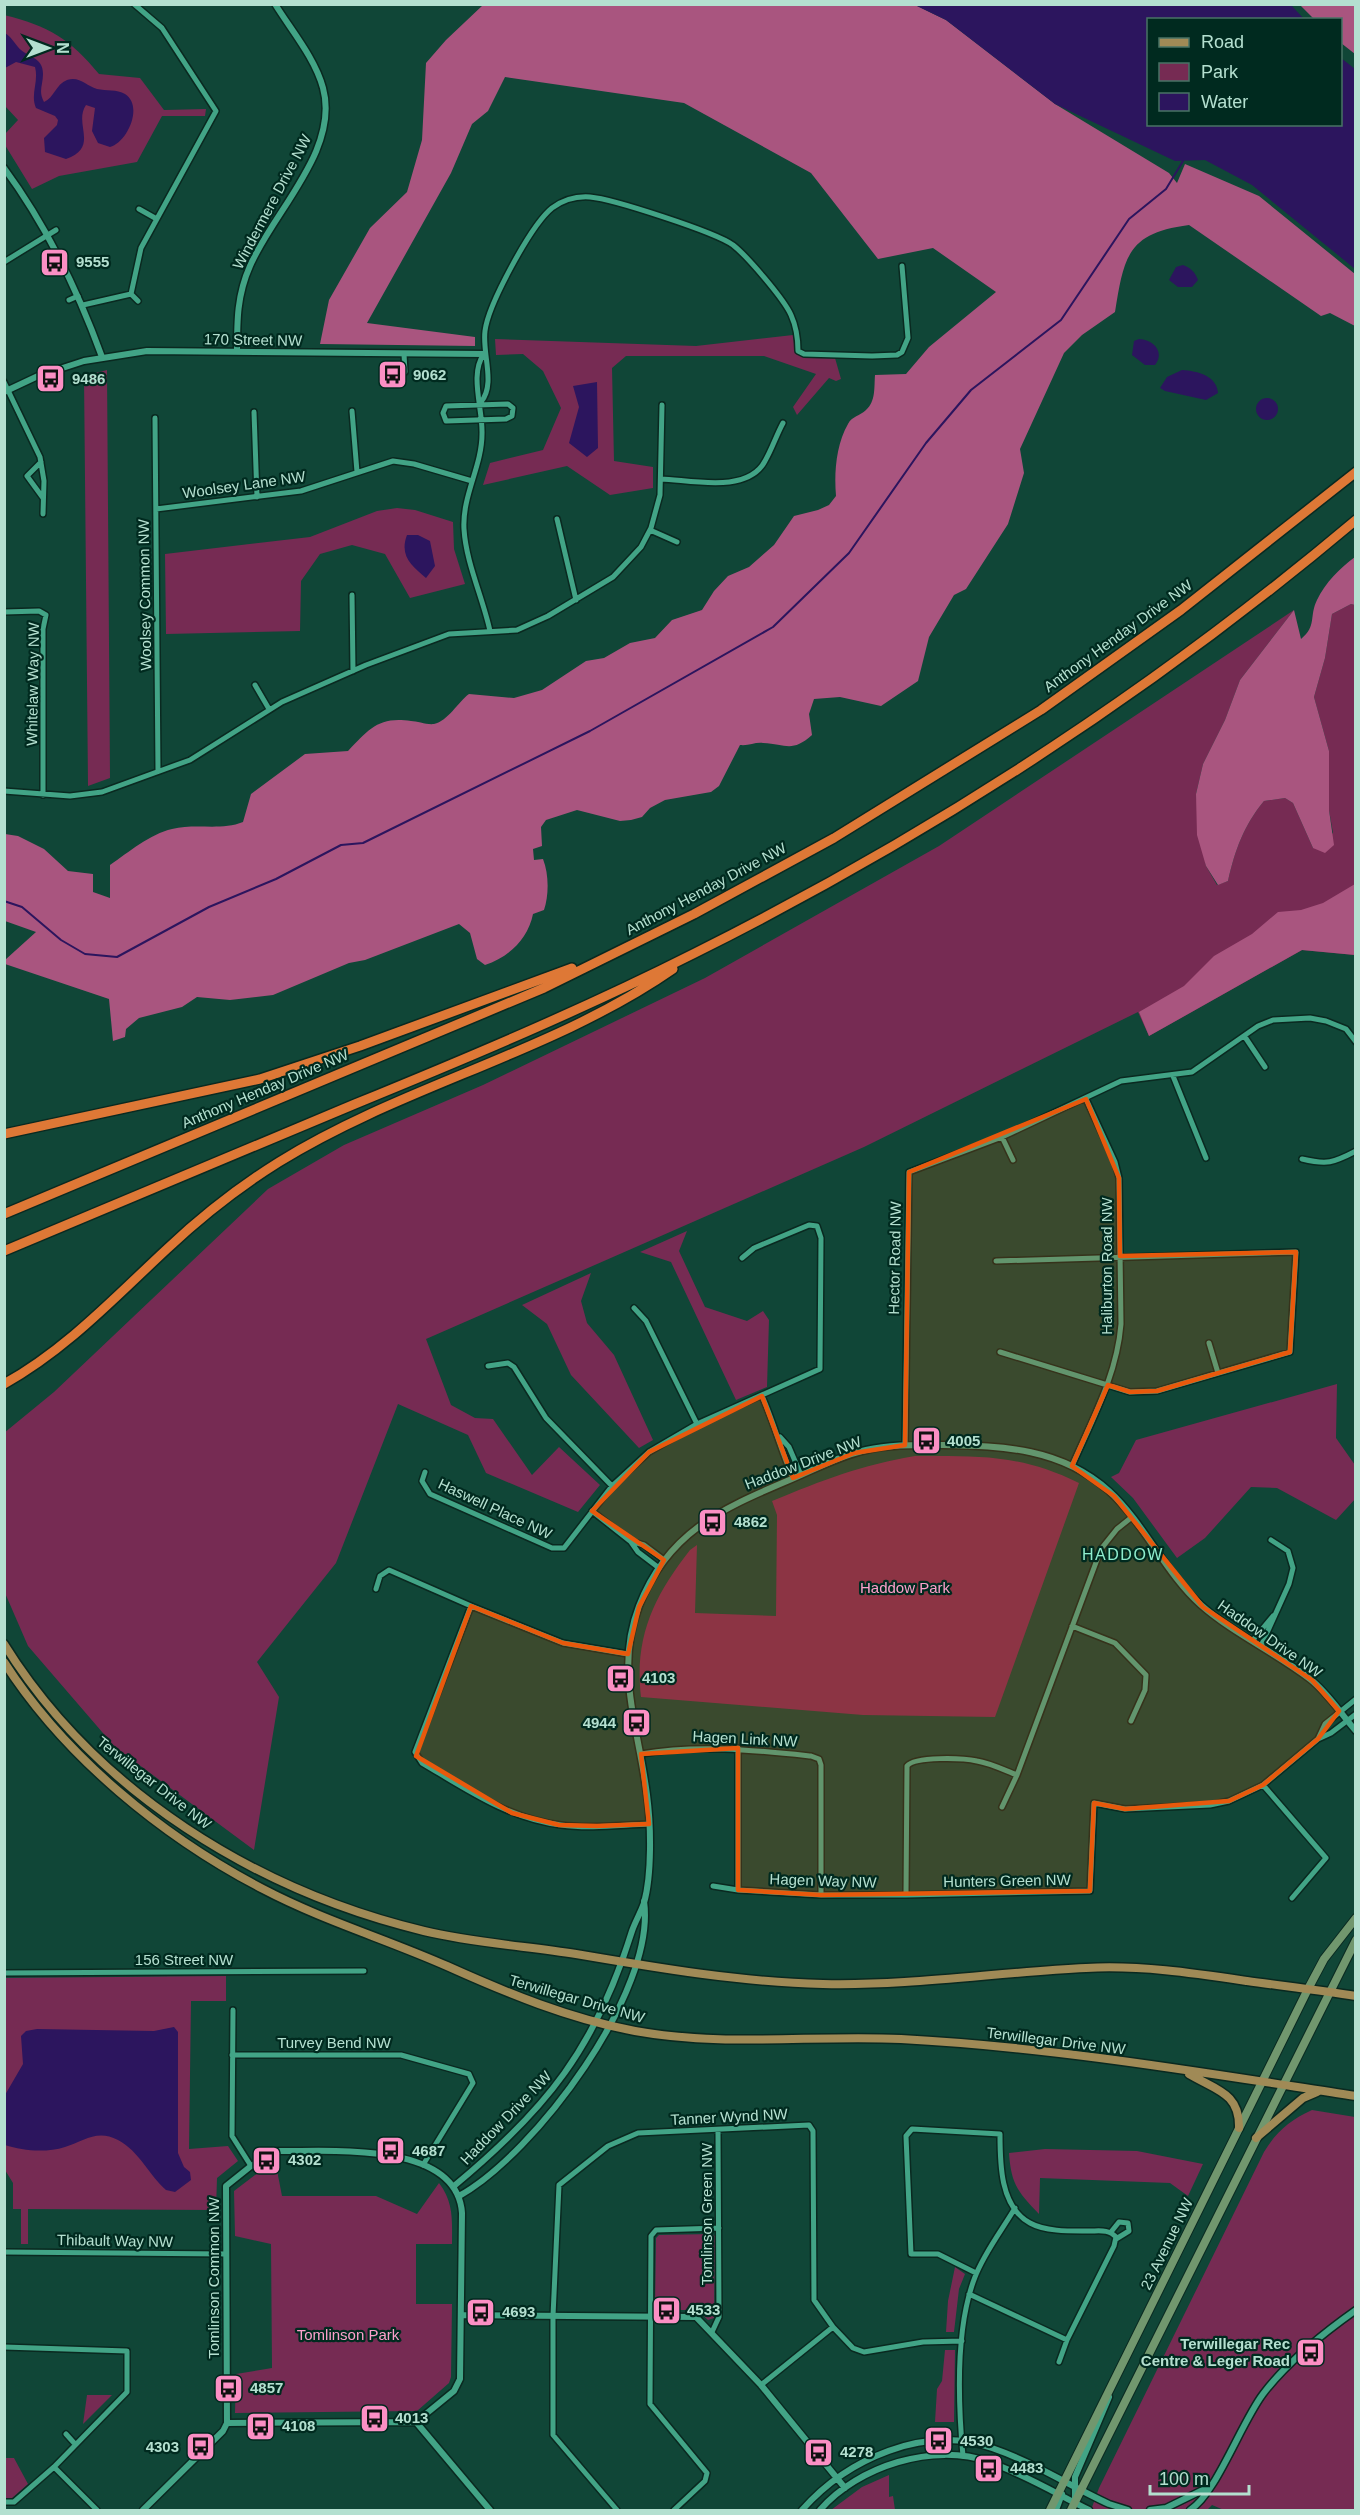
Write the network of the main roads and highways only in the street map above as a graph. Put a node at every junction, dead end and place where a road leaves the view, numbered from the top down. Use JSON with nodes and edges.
{"nodes":[{"id":1,"x":1356,"y":472,"type":"edge"},
{"id":2,"x":1356,"y":520,"type":"edge"},
{"id":3,"x":697,"y":952,"type":"junction"},
{"id":4,"x":608,"y":956,"type":"junction"},
{"id":5,"x":4,"y":1134,"type":"edge"},
{"id":6,"x":4,"y":1214,"type":"edge"},
{"id":7,"x":4,"y":1251,"type":"edge"},
{"id":8,"x":6,"y":1384,"type":"edge"},
{"id":9,"x":4,"y":1644,"type":"edge"},
{"id":10,"x":4,"y":1662,"type":"edge"},
{"id":11,"x":1356,"y":1918,"type":"edge"},
{"id":12,"x":1356,"y":1941,"type":"edge"},
{"id":13,"x":1308,"y":1989,"type":"junction"},
{"id":14,"x":1328,"y":1992,"type":"junction"},
{"id":15,"x":1356,"y":1996,"type":"edge"},
{"id":16,"x":1183,"y":2071,"type":"junction"},
{"id":17,"x":1261,"y":2082,"type":"junction"},
{"id":18,"x":1282,"y":2086,"type":"junction"},
{"id":19,"x":1325,"y":2091,"type":"junction"},
{"id":20,"x":1356,"y":2096,"type":"edge"},
{"id":21,"x":1239,"y":2128,"type":"junction"},
{"id":22,"x":1256,"y":2138,"type":"junction"},
{"id":23,"x":1073,"y":2507,"type":"edge"},
{"id":24,"x":1050,"y":2511,"type":"edge"}],
"edges":[{"from":1,"to":4,"type":"highway","name":"Anthony Henday Drive NW"},
{"from":2,"to":3,"type":"highway"},
{"from":3,"to":7,"type":"highway"},
{"from":3,"to":8,"type":"highway"},
{"from":4,"to":5,"type":"highway"},
{"from":4,"to":6,"type":"highway","name":"Anthony Henday Drive NW"},
{"from":9,"to":13,"type":"main road","name":"Terwillegar Drive NW"},
{"from":10,"to":16,"type":"main road","name":"Terwillegar Drive NW"},
{"from":11,"to":13,"type":"main road","name":"23 Avenue NW"},
{"from":12,"to":14,"type":"main road"},
{"from":13,"to":14,"type":"main road","name":"Terwillegar Drive NW"},
{"from":13,"to":17,"type":"main road","name":"23 Avenue NW"},
{"from":14,"to":15,"type":"main road","name":"Terwillegar Drive NW"},
{"from":14,"to":18,"type":"main road"},
{"from":16,"to":17,"type":"main road","name":"Terwillegar Drive NW"},
{"from":16,"to":21,"type":"main road"},
{"from":17,"to":18,"type":"main road","name":"Terwillegar Drive NW"},
{"from":17,"to":21,"type":"main road","name":"23 Avenue NW"},
{"from":18,"to":19,"type":"main road","name":"Terwillegar Drive NW"},
{"from":18,"to":22,"type":"main road"},
{"from":19,"to":20,"type":"main road","name":"Terwillegar Drive NW"},
{"from":19,"to":22,"type":"main road"},
{"from":21,"to":24,"type":"main road","name":"23 Avenue NW"},
{"from":22,"to":23,"type":"main road"}]}
